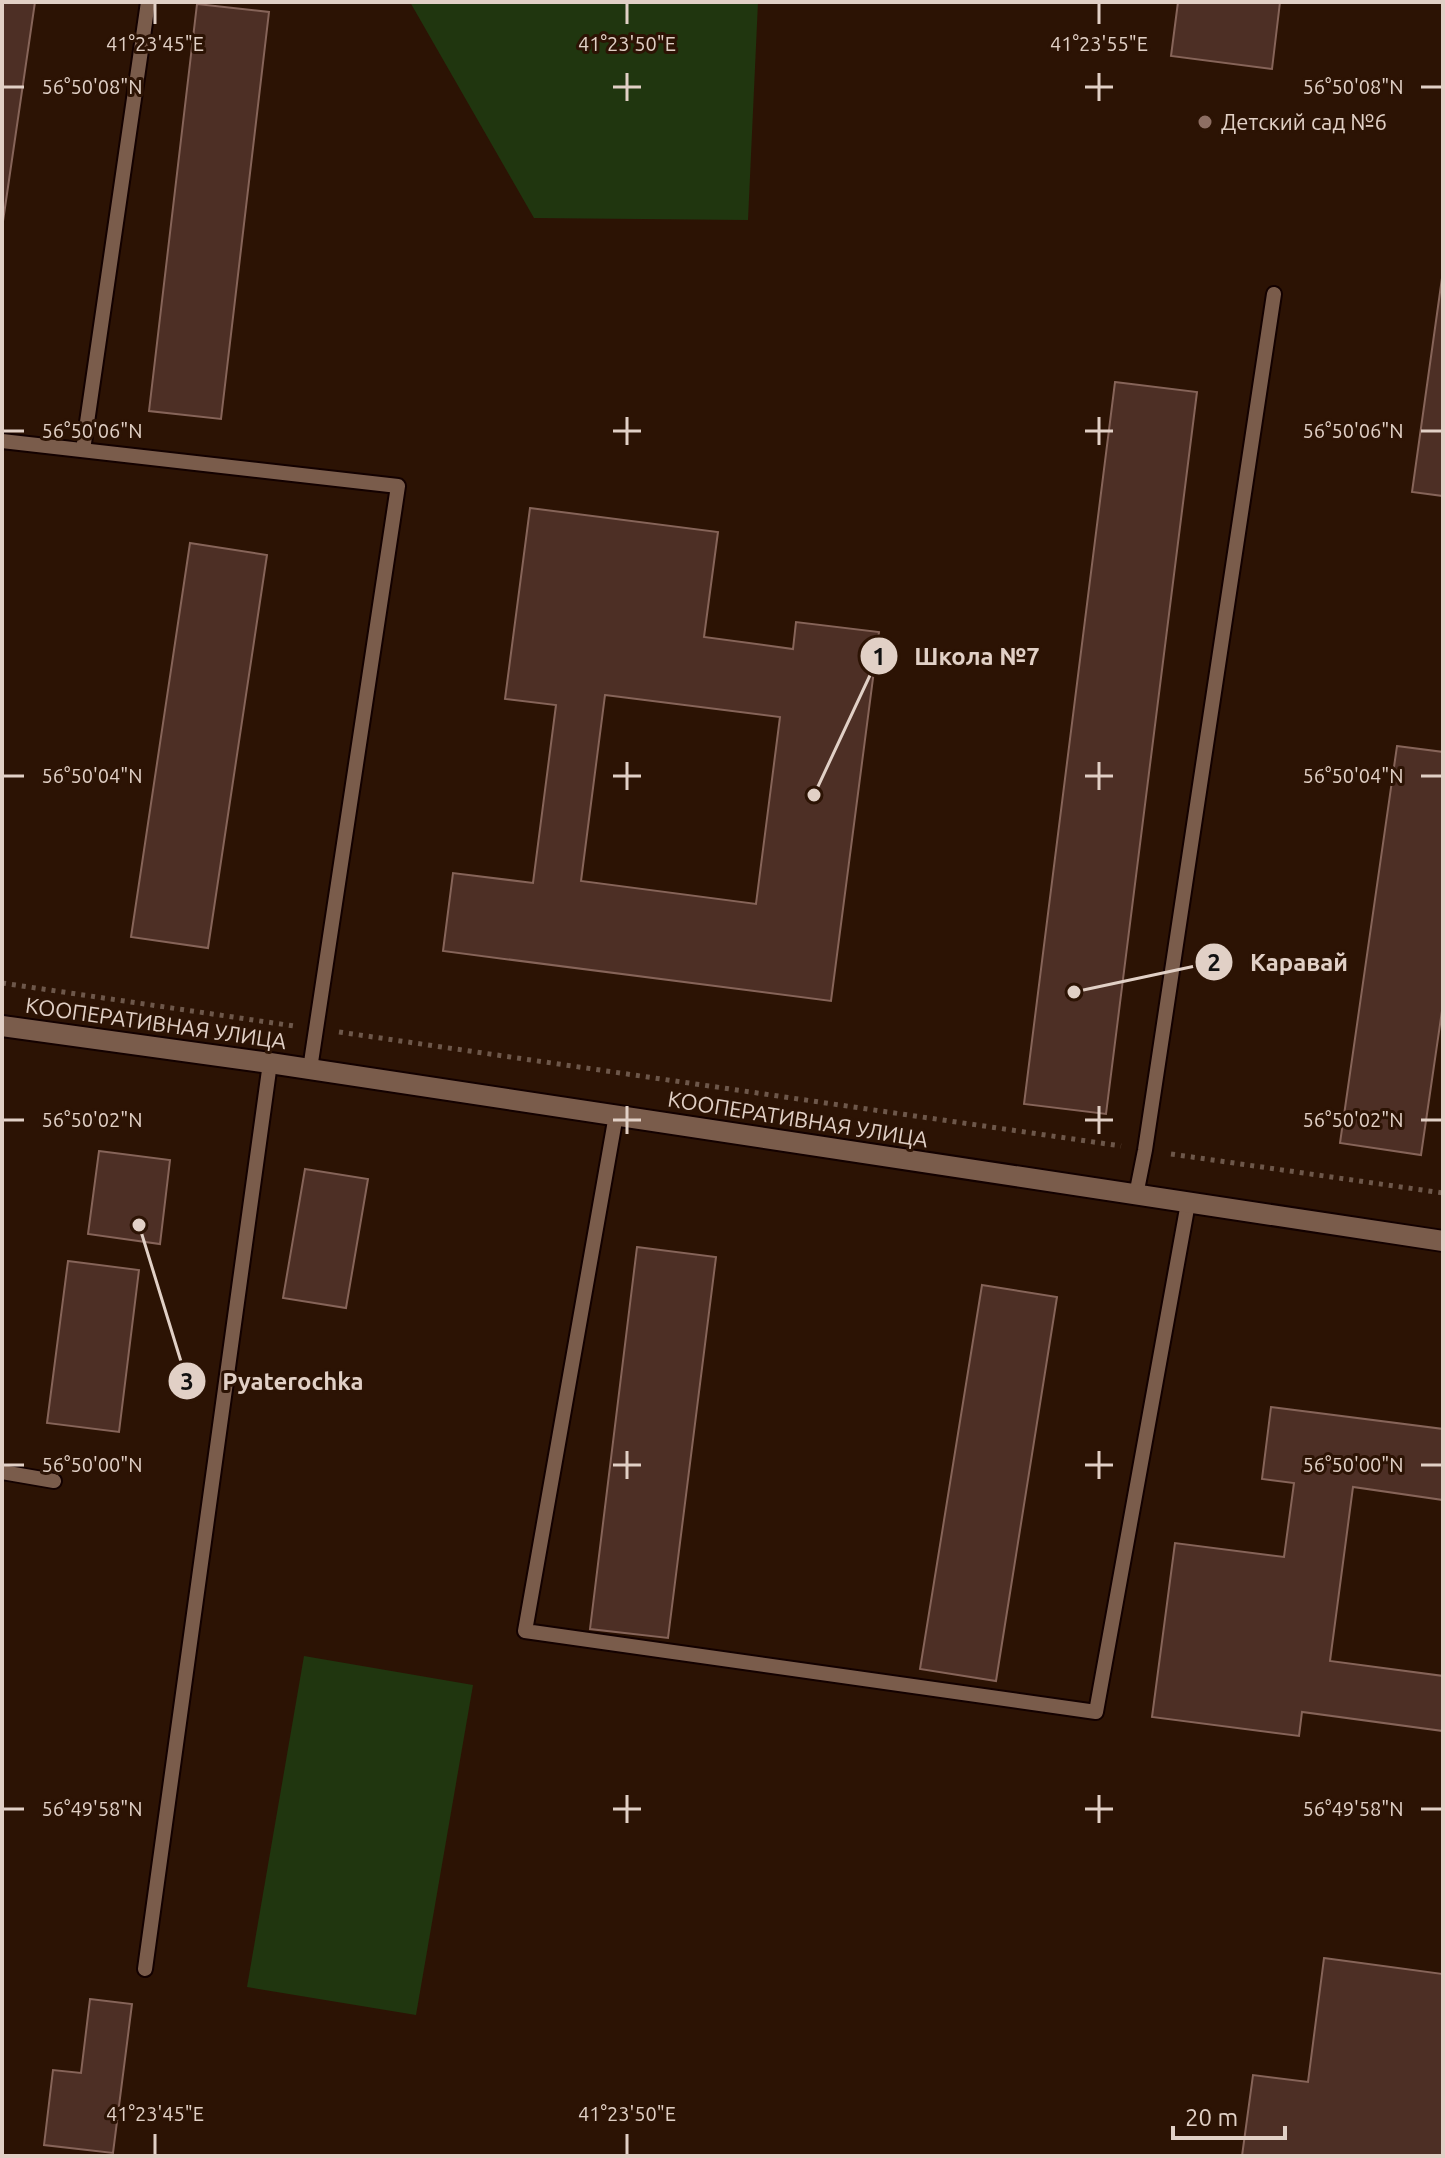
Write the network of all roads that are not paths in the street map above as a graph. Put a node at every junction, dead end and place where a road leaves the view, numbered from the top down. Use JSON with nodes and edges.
{"nodes":[{"id":1,"x":148,"y":2,"type":"edge"},
{"id":2,"x":1274,"y":294,"type":"dead end"},
{"id":3,"x":2,"y":441,"type":"edge"},
{"id":4,"x":83,"y":450,"type":"junction"},
{"id":5,"x":2,"y":1026,"type":"edge"},
{"id":6,"x":270,"y":1063,"type":"junction"},
{"id":7,"x":310,"y":1069,"type":"junction"},
{"id":8,"x":616,"y":1115,"type":"junction"},
{"id":9,"x":1136,"y":1195,"type":"junction"},
{"id":10,"x":1188,"y":1203,"type":"junction"},
{"id":11,"x":1443,"y":1241,"type":"edge"},
{"id":12,"x":2,"y":1472,"type":"edge"},
{"id":13,"x":54,"y":1481,"type":"dead end"},
{"id":14,"x":145,"y":1969,"type":"dead end"}],
"edges":[{"from":1,"to":4,"type":"lane"},
{"from":2,"to":9,"type":"lane"},
{"from":3,"to":4,"type":"lane"},
{"from":4,"to":7,"type":"lane"},
{"from":5,"to":6,"type":"street","name":"КООПЕРАТИВНАЯ УЛИЦА"},
{"from":6,"to":7,"type":"street","name":"КООПЕРАТИВНАЯ УЛИЦА"},
{"from":6,"to":14,"type":"lane"},
{"from":7,"to":8,"type":"street","name":"КООПЕРАТИВНАЯ УЛИЦА"},
{"from":8,"to":9,"type":"street","name":"КООПЕРАТИВНАЯ УЛИЦА"},
{"from":8,"to":10,"type":"lane"},
{"from":9,"to":10,"type":"street","name":"КООПЕРАТИВНАЯ УЛИЦА"},
{"from":10,"to":11,"type":"street","name":"КООПЕРАТИВНАЯ УЛИЦА"},
{"from":12,"to":13,"type":"lane"}]}
